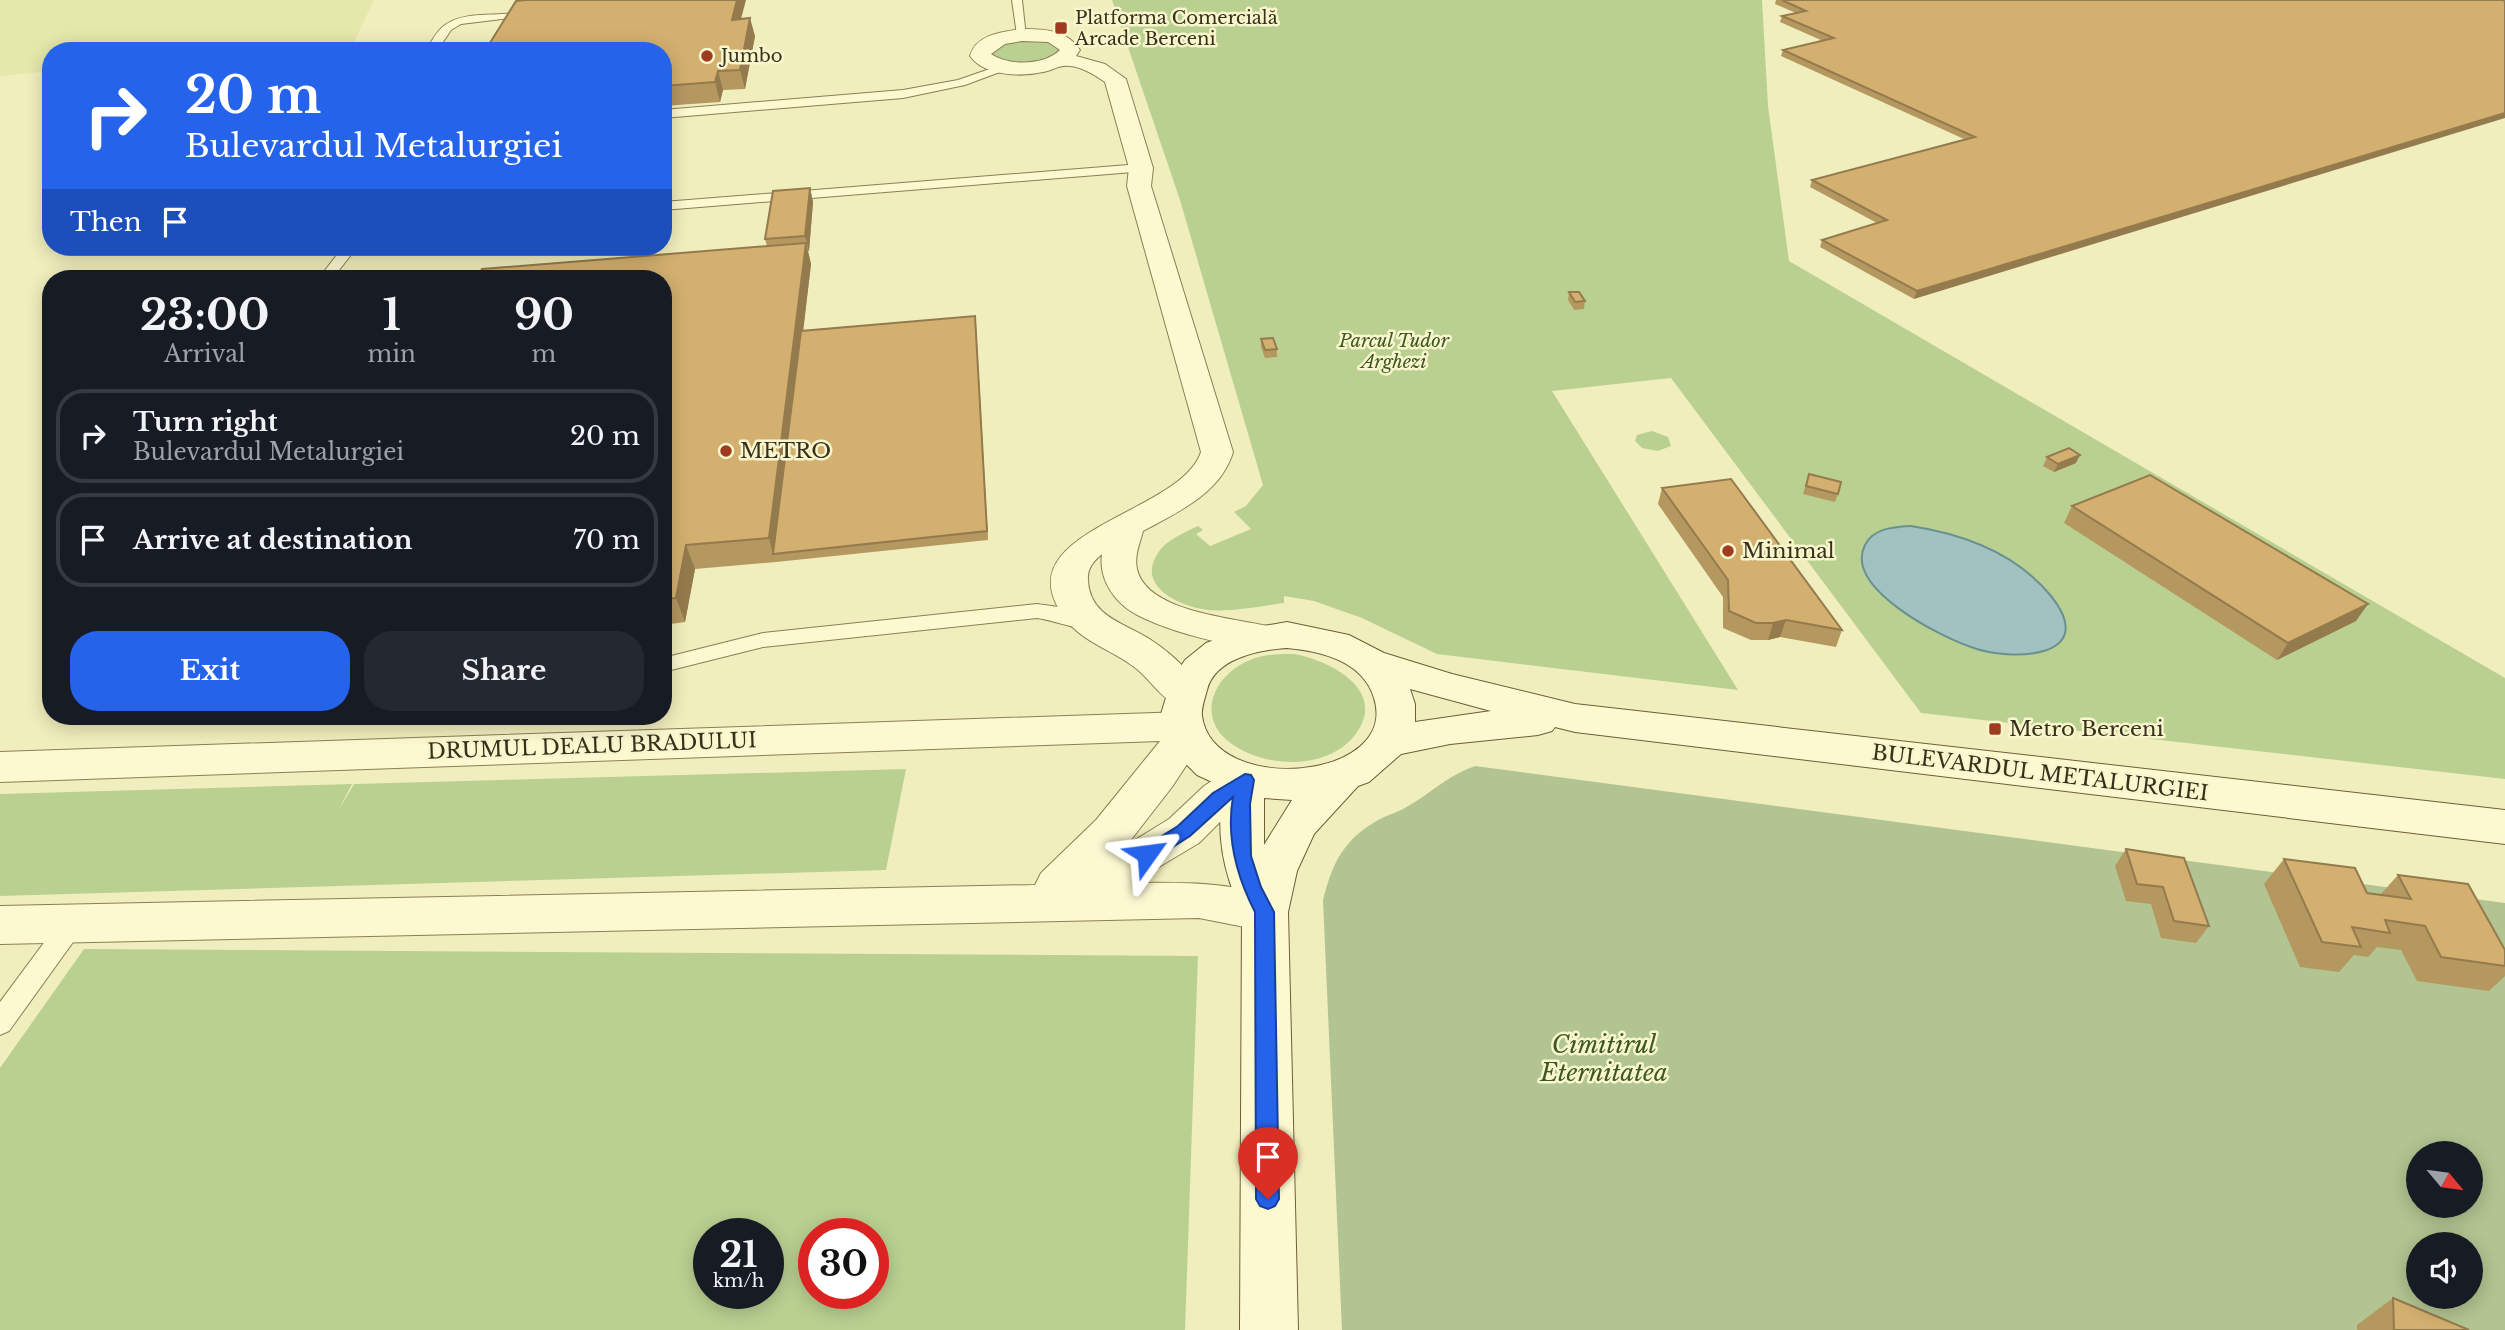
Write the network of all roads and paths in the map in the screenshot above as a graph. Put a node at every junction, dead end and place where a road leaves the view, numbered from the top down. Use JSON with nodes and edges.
{"nodes":[{"id":1,"x":550,"y":0,"type":"edge"},
{"id":2,"x":1017,"y":0,"type":"edge"},
{"id":3,"x":1023,"y":35,"type":"junction"},
{"id":4,"x":437,"y":42,"type":"edge"},
{"id":5,"x":1063,"y":59,"type":"junction"},
{"id":6,"x":1004,"y":67,"type":"junction"},
{"id":7,"x":672,"y":113,"type":"edge"},
{"id":8,"x":1140,"y":168,"type":"junction"},
{"id":9,"x":672,"y":205,"type":"edge"},
{"id":10,"x":343,"y":256,"type":"edge"},
{"id":11,"x":332,"y":270,"type":"edge"},
{"id":12,"x":1128,"y":525,"type":"junction"},
{"id":13,"x":1102,"y":629,"type":"junction"},
{"id":14,"x":1263,"y":637,"type":"junction"},
{"id":15,"x":672,"y":663,"type":"edge"},
{"id":16,"x":1371,"y":663,"type":"junction"},
{"id":17,"x":1185,"y":718,"type":"junction"},
{"id":18,"x":1575,"y":718,"type":"junction"},
{"id":19,"x":1388,"y":742,"type":"junction"},
{"id":20,"x":0,"y":767,"type":"edge"},
{"id":21,"x":1341,"y":778,"type":"junction"},
{"id":22,"x":1245,"y":780,"type":"junction"},
{"id":23,"x":2505,"y":827,"type":"edge"},
{"id":24,"x":1038,"y":904,"type":"junction"},
{"id":25,"x":1265,"y":912,"type":"junction"},
{"id":26,"x":72,"y":923,"type":"junction"},
{"id":27,"x":0,"y":925,"type":"edge"},
{"id":28,"x":0,"y":1023,"type":"edge"},
{"id":29,"x":1269,"y":1330,"type":"edge"}],
"edges":[{"from":1,"to":4,"type":"lane"},
{"from":2,"to":3,"type":"lane"},
{"from":3,"to":5,"type":"street"},
{"from":3,"to":6,"type":"street"},
{"from":5,"to":6,"type":"street"},
{"from":5,"to":8,"type":"street"},
{"from":6,"to":7,"type":"lane"},
{"from":8,"to":9,"type":"lane"},
{"from":8,"to":12,"type":"street"},
{"from":10,"to":11,"type":"lane"},
{"from":12,"to":13,"type":"street"},
{"from":12,"to":14,"type":"street"},
{"from":13,"to":15,"type":"lane"},
{"from":13,"to":17,"type":"street"},
{"from":14,"to":16,"type":"street"},
{"from":14,"to":17,"type":"street"},
{"from":16,"to":18,"type":"street","name":"BULEVARDUL METALURGIEI"},
{"from":16,"to":19,"type":"street"},
{"from":17,"to":20,"type":"street","name":"DRUMUL DEALU BRADULUI"},
{"from":17,"to":22,"type":"street"},
{"from":17,"to":24,"type":"street"},
{"from":18,"to":19,"type":"street","name":"BULEVARDUL METALURGIEI"},
{"from":18,"to":23,"type":"street","name":"BULEVARDUL METALURGIEI"},
{"from":19,"to":21,"type":"street"},
{"from":21,"to":22,"type":"street"},
{"from":21,"to":25,"type":"street"},
{"from":22,"to":24,"type":"street"},
{"from":22,"to":25,"type":"street"},
{"from":24,"to":25,"type":"street"},
{"from":24,"to":26,"type":"street"},
{"from":25,"to":29,"type":"street"},
{"from":26,"to":27,"type":"street"},
{"from":26,"to":28,"type":"lane"}]}
